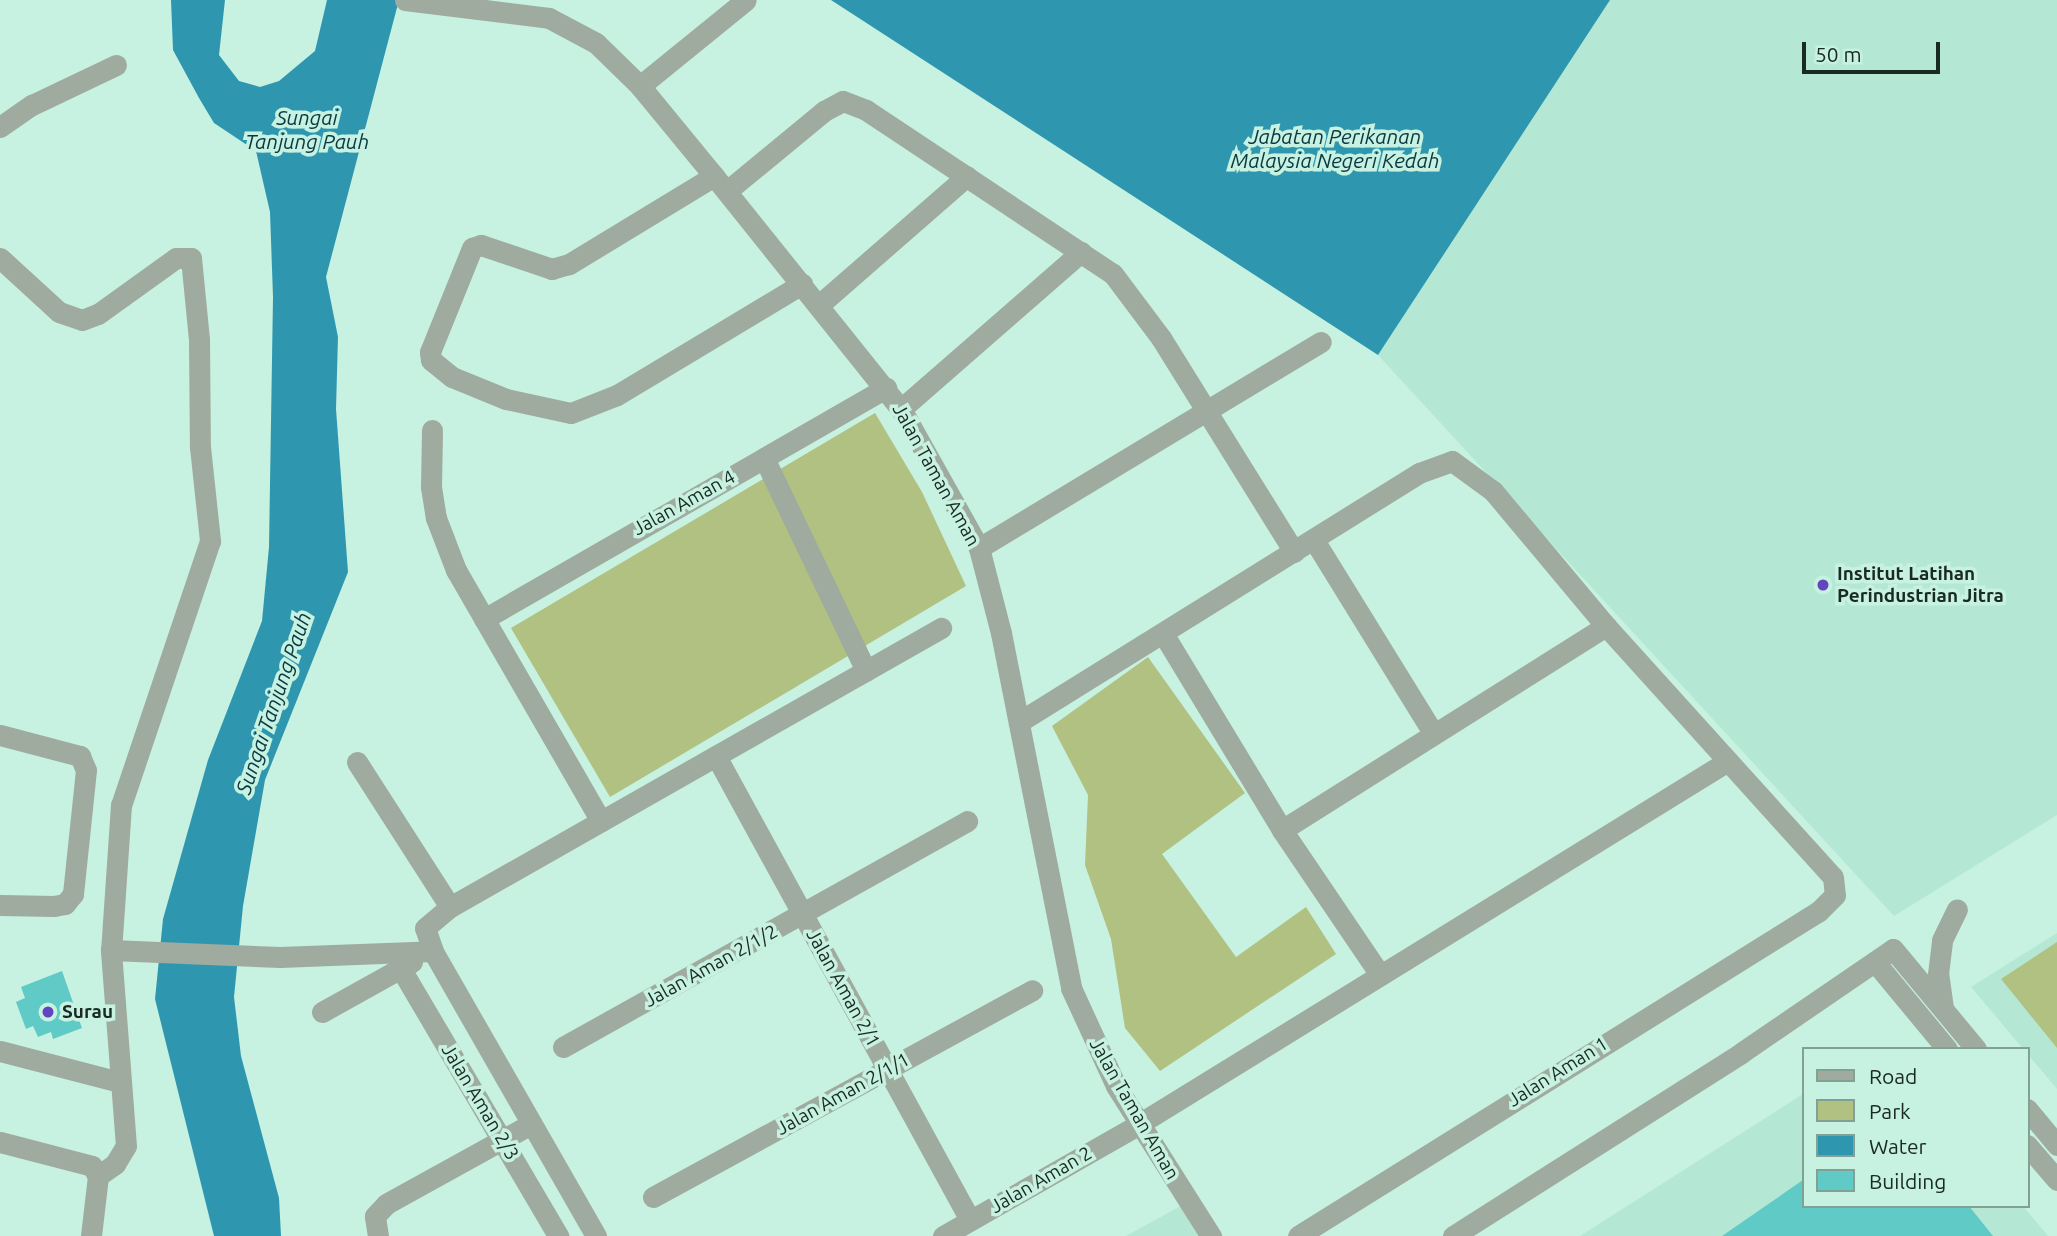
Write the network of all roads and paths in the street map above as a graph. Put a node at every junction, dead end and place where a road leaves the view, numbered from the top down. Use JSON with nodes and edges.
{"nodes":[{"id":1,"x":746,"y":0,"type":"edge"},
{"id":2,"x":412,"y":1,"type":"edge"},
{"id":3,"x":116,"y":65,"type":"dead end"},
{"id":4,"x":640,"y":86,"type":"junction"},
{"id":5,"x":0,"y":127,"type":"edge"},
{"id":6,"x":967,"y":176,"type":"junction"},
{"id":7,"x":721,"y":183,"type":"junction"},
{"id":8,"x":1081,"y":252,"type":"junction"},
{"id":9,"x":0,"y":258,"type":"edge"},
{"id":10,"x":802,"y":284,"type":"junction"},
{"id":11,"x":819,"y":305,"type":"junction"},
{"id":12,"x":1321,"y":342,"type":"dead end"},
{"id":13,"x":886,"y":388,"type":"junction"},
{"id":14,"x":901,"y":409,"type":"junction"},
{"id":15,"x":1206,"y":411,"type":"junction"},
{"id":16,"x":432,"y":430,"type":"dead end"},
{"id":17,"x":764,"y":458,"type":"junction"},
{"id":18,"x":1314,"y":540,"type":"junction"},
{"id":19,"x":979,"y":548,"type":"junction"},
{"id":20,"x":1294,"y":552,"type":"junction"},
{"id":21,"x":484,"y":620,"type":"junction"},
{"id":22,"x":1606,"y":626,"type":"junction"},
{"id":23,"x":940,"y":628,"type":"dead end"},
{"id":24,"x":1164,"y":635,"type":"junction"},
{"id":25,"x":866,"y":671,"type":"junction"},
{"id":26,"x":1019,"y":722,"type":"junction"},
{"id":27,"x":1434,"y":734,"type":"junction"},
{"id":28,"x":0,"y":735,"type":"edge"},
{"id":29,"x":716,"y":756,"type":"junction"},
{"id":30,"x":1728,"y":761,"type":"junction"},
{"id":31,"x":357,"y":762,"type":"dead end"},
{"id":32,"x":601,"y":821,"type":"junction"},
{"id":33,"x":967,"y":821,"type":"dead end"},
{"id":34,"x":1282,"y":830,"type":"junction"},
{"id":35,"x":0,"y":905,"type":"edge"},
{"id":36,"x":450,"y":907,"type":"junction"},
{"id":37,"x":1957,"y":909,"type":"dead end"},
{"id":38,"x":803,"y":915,"type":"junction"},
{"id":39,"x":119,"y":951,"type":"junction"},
{"id":40,"x":433,"y":951,"type":"junction"},
{"id":41,"x":1875,"y":962,"type":"junction"},
{"id":42,"x":401,"y":969,"type":"junction"},
{"id":43,"x":1380,"y":975,"type":"junction"},
{"id":44,"x":1032,"y":990,"type":"dead end"},
{"id":45,"x":1943,"y":1009,"type":"junction"},
{"id":46,"x":322,"y":1012,"type":"dead end"},
{"id":47,"x":564,"y":1047,"type":"dead end"},
{"id":48,"x":1945,"y":1047,"type":"edge"},
{"id":49,"x":1974,"y":1047,"type":"edge"},
{"id":50,"x":0,"y":1051,"type":"edge"},
{"id":51,"x":888,"y":1069,"type":"junction"},
{"id":52,"x":120,"y":1082,"type":"junction"},
{"id":53,"x":2029,"y":1112,"type":"edge"},
{"id":54,"x":531,"y":1124,"type":"junction"},
{"id":55,"x":1139,"y":1124,"type":"junction"},
{"id":56,"x":503,"y":1139,"type":"junction"},
{"id":57,"x":0,"y":1142,"type":"edge"},
{"id":58,"x":2057,"y":1145,"type":"edge"},
{"id":59,"x":2029,"y":1147,"type":"edge"},
{"id":60,"x":98,"y":1176,"type":"junction"},
{"id":61,"x":2057,"y":1180,"type":"edge"},
{"id":62,"x":653,"y":1197,"type":"dead end"},
{"id":63,"x":970,"y":1220,"type":"junction"},
{"id":64,"x":376,"y":1230,"type":"edge"},
{"id":65,"x":92,"y":1236,"type":"edge"},
{"id":66,"x":558,"y":1236,"type":"edge"},
{"id":67,"x":596,"y":1236,"type":"edge"},
{"id":68,"x":943,"y":1236,"type":"edge"},
{"id":69,"x":1211,"y":1236,"type":"edge"},
{"id":70,"x":1298,"y":1236,"type":"edge"},
{"id":71,"x":1453,"y":1236,"type":"edge"}],
"edges":[{"from":1,"to":4,"type":"street"},
{"from":2,"to":4,"type":"street","name":"Jalan Taman Aman"},
{"from":3,"to":5,"type":"street"},
{"from":4,"to":7,"type":"street","name":"Jalan Taman Aman"},
{"from":6,"to":7,"type":"street"},
{"from":6,"to":8,"type":"street"},
{"from":6,"to":11,"type":"street"},
{"from":7,"to":10,"type":"street","name":"Jalan Taman Aman"},
{"from":7,"to":10,"type":"street"},
{"from":8,"to":14,"type":"street"},
{"from":8,"to":15,"type":"street"},
{"from":9,"to":39,"type":"street"},
{"from":10,"to":11,"type":"street","name":"Jalan Taman Aman"},
{"from":11,"to":13,"type":"street","name":"Jalan Taman Aman"},
{"from":12,"to":15,"type":"street"},
{"from":13,"to":14,"type":"street","name":"Jalan Taman Aman"},
{"from":13,"to":17,"type":"street","name":"Jalan Aman 4"},
{"from":14,"to":19,"type":"street","name":"Jalan Taman Aman"},
{"from":15,"to":19,"type":"street"},
{"from":15,"to":20,"type":"street"},
{"from":16,"to":21,"type":"street"},
{"from":17,"to":21,"type":"street","name":"Jalan Aman 4"},
{"from":17,"to":25,"type":"street"},
{"from":18,"to":20,"type":"street"},
{"from":18,"to":22,"type":"street"},
{"from":18,"to":27,"type":"street"},
{"from":19,"to":26,"type":"street","name":"Jalan Taman Aman"},
{"from":20,"to":24,"type":"street"},
{"from":21,"to":32,"type":"street"},
{"from":22,"to":27,"type":"street"},
{"from":22,"to":30,"type":"street"},
{"from":23,"to":25,"type":"street"},
{"from":24,"to":26,"type":"street"},
{"from":24,"to":34,"type":"street"},
{"from":25,"to":29,"type":"street"},
{"from":26,"to":55,"type":"street","name":"Jalan Taman Aman"},
{"from":27,"to":34,"type":"street"},
{"from":28,"to":35,"type":"street"},
{"from":29,"to":32,"type":"street"},
{"from":29,"to":38,"type":"street","name":"Jalan Aman 2/1"},
{"from":30,"to":43,"type":"street","name":"Jalan Aman 2"},
{"from":30,"to":70,"type":"street","name":"Jalan Aman 1"},
{"from":31,"to":36,"type":"street"},
{"from":32,"to":36,"type":"street"},
{"from":33,"to":38,"type":"street","name":"Jalan Aman 2/1/2"},
{"from":34,"to":43,"type":"street"},
{"from":36,"to":40,"type":"street"},
{"from":37,"to":45,"type":"street"},
{"from":38,"to":47,"type":"street","name":"Jalan Aman 2/1/2"},
{"from":38,"to":51,"type":"street","name":"Jalan Aman 2/1"},
{"from":39,"to":40,"type":"street"},
{"from":39,"to":52,"type":"street"},
{"from":40,"to":42,"type":"street"},
{"from":40,"to":54,"type":"street"},
{"from":41,"to":45,"type":"street"},
{"from":41,"to":48,"type":"street"},
{"from":41,"to":71,"type":"street"},
{"from":42,"to":46,"type":"street"},
{"from":42,"to":56,"type":"street","name":"Jalan Aman 2/3"},
{"from":43,"to":55,"type":"street","name":"Jalan Aman 2"},
{"from":44,"to":51,"type":"street","name":"Jalan Aman 2/1/1"},
{"from":45,"to":49,"type":"street"},
{"from":50,"to":52,"type":"street"},
{"from":51,"to":62,"type":"street","name":"Jalan Aman 2/1/1"},
{"from":51,"to":63,"type":"street","name":"Jalan Aman 2/1"},
{"from":52,"to":60,"type":"street"},
{"from":53,"to":58,"type":"street"},
{"from":54,"to":56,"type":"street"},
{"from":54,"to":67,"type":"street"},
{"from":55,"to":63,"type":"street","name":"Jalan Aman 2"},
{"from":55,"to":69,"type":"street","name":"Jalan Taman Aman"},
{"from":56,"to":64,"type":"street"},
{"from":56,"to":66,"type":"street","name":"Jalan Aman 2/3"},
{"from":57,"to":60,"type":"street"},
{"from":59,"to":61,"type":"street"},
{"from":60,"to":65,"type":"street"},
{"from":63,"to":68,"type":"street","name":"Jalan Aman 2"}]}
